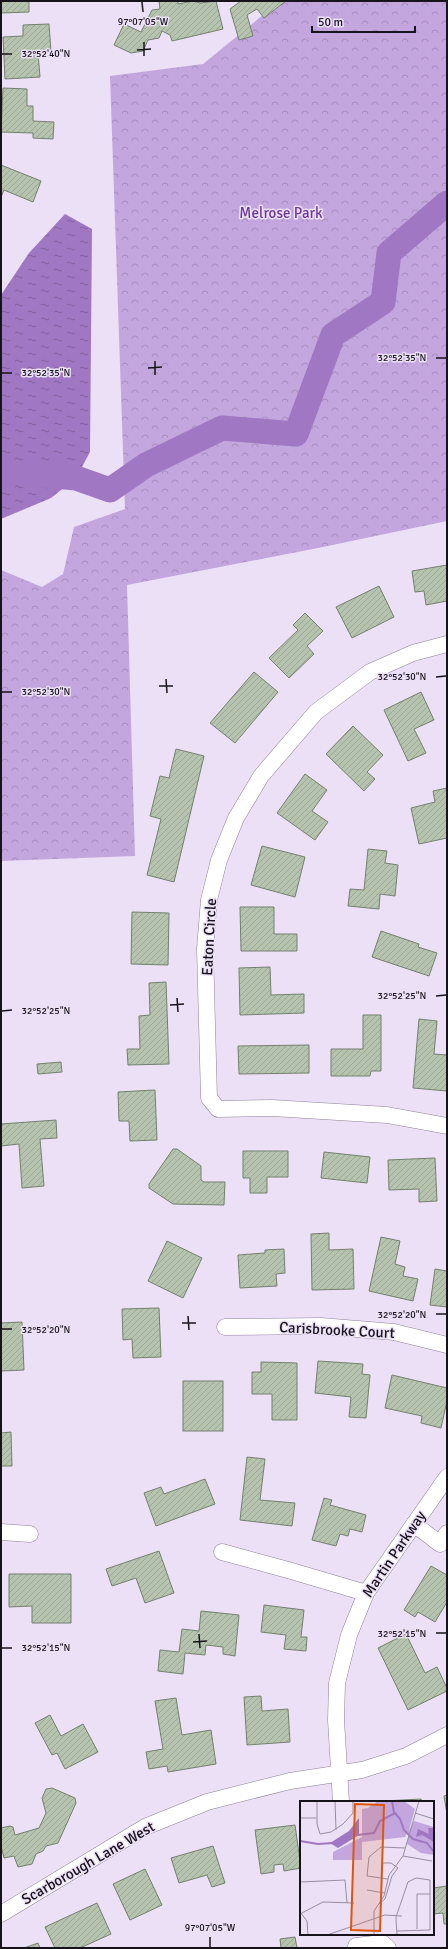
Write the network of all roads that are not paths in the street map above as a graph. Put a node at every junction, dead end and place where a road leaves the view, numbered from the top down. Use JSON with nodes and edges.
{"nodes":[{"id":1,"x":447,"y":644,"type":"edge"},
{"id":2,"x":447,"y":1126,"type":"edge"},
{"id":3,"x":225,"y":1327,"type":"dead end"},
{"id":4,"x":447,"y":1345,"type":"edge"},
{"id":5,"x":447,"y":1477,"type":"edge"},
{"id":6,"x":414,"y":1524,"type":"junction"},
{"id":7,"x":1,"y":1532,"type":"edge"},
{"id":8,"x":447,"y":1533,"type":"edge"},
{"id":9,"x":30,"y":1534,"type":"dead end"},
{"id":10,"x":222,"y":1552,"type":"dead end"},
{"id":11,"x":366,"y":1593,"type":"junction"},
{"id":12,"x":447,"y":1735,"type":"edge"},
{"id":13,"x":338,"y":1772,"type":"junction"},
{"id":14,"x":341,"y":1801,"type":"edge"},
{"id":15,"x":1,"y":1914,"type":"edge"},
{"id":16,"x":356,"y":1943,"type":"edge"},
{"id":17,"x":388,"y":1948,"type":"edge"}],
"edges":[{"from":1,"to":2,"type":"street","name":"Eaton Circle"},
{"from":3,"to":4,"type":"street","name":"Carisbrooke Court"},
{"from":5,"to":6,"type":"street","name":"Martin Parkway"},
{"from":6,"to":8,"type":"street"},
{"from":6,"to":11,"type":"street","name":"Martin Parkway"},
{"from":7,"to":9,"type":"street"},
{"from":10,"to":11,"type":"street"},
{"from":11,"to":13,"type":"street","name":"Martin Parkway"},
{"from":12,"to":13,"type":"street","name":"Scarborough Lane West"},
{"from":13,"to":14,"type":"street","name":"Martin Parkway"},
{"from":13,"to":15,"type":"street","name":"Scarborough Lane West"},
{"from":16,"to":17,"type":"street"}]}
